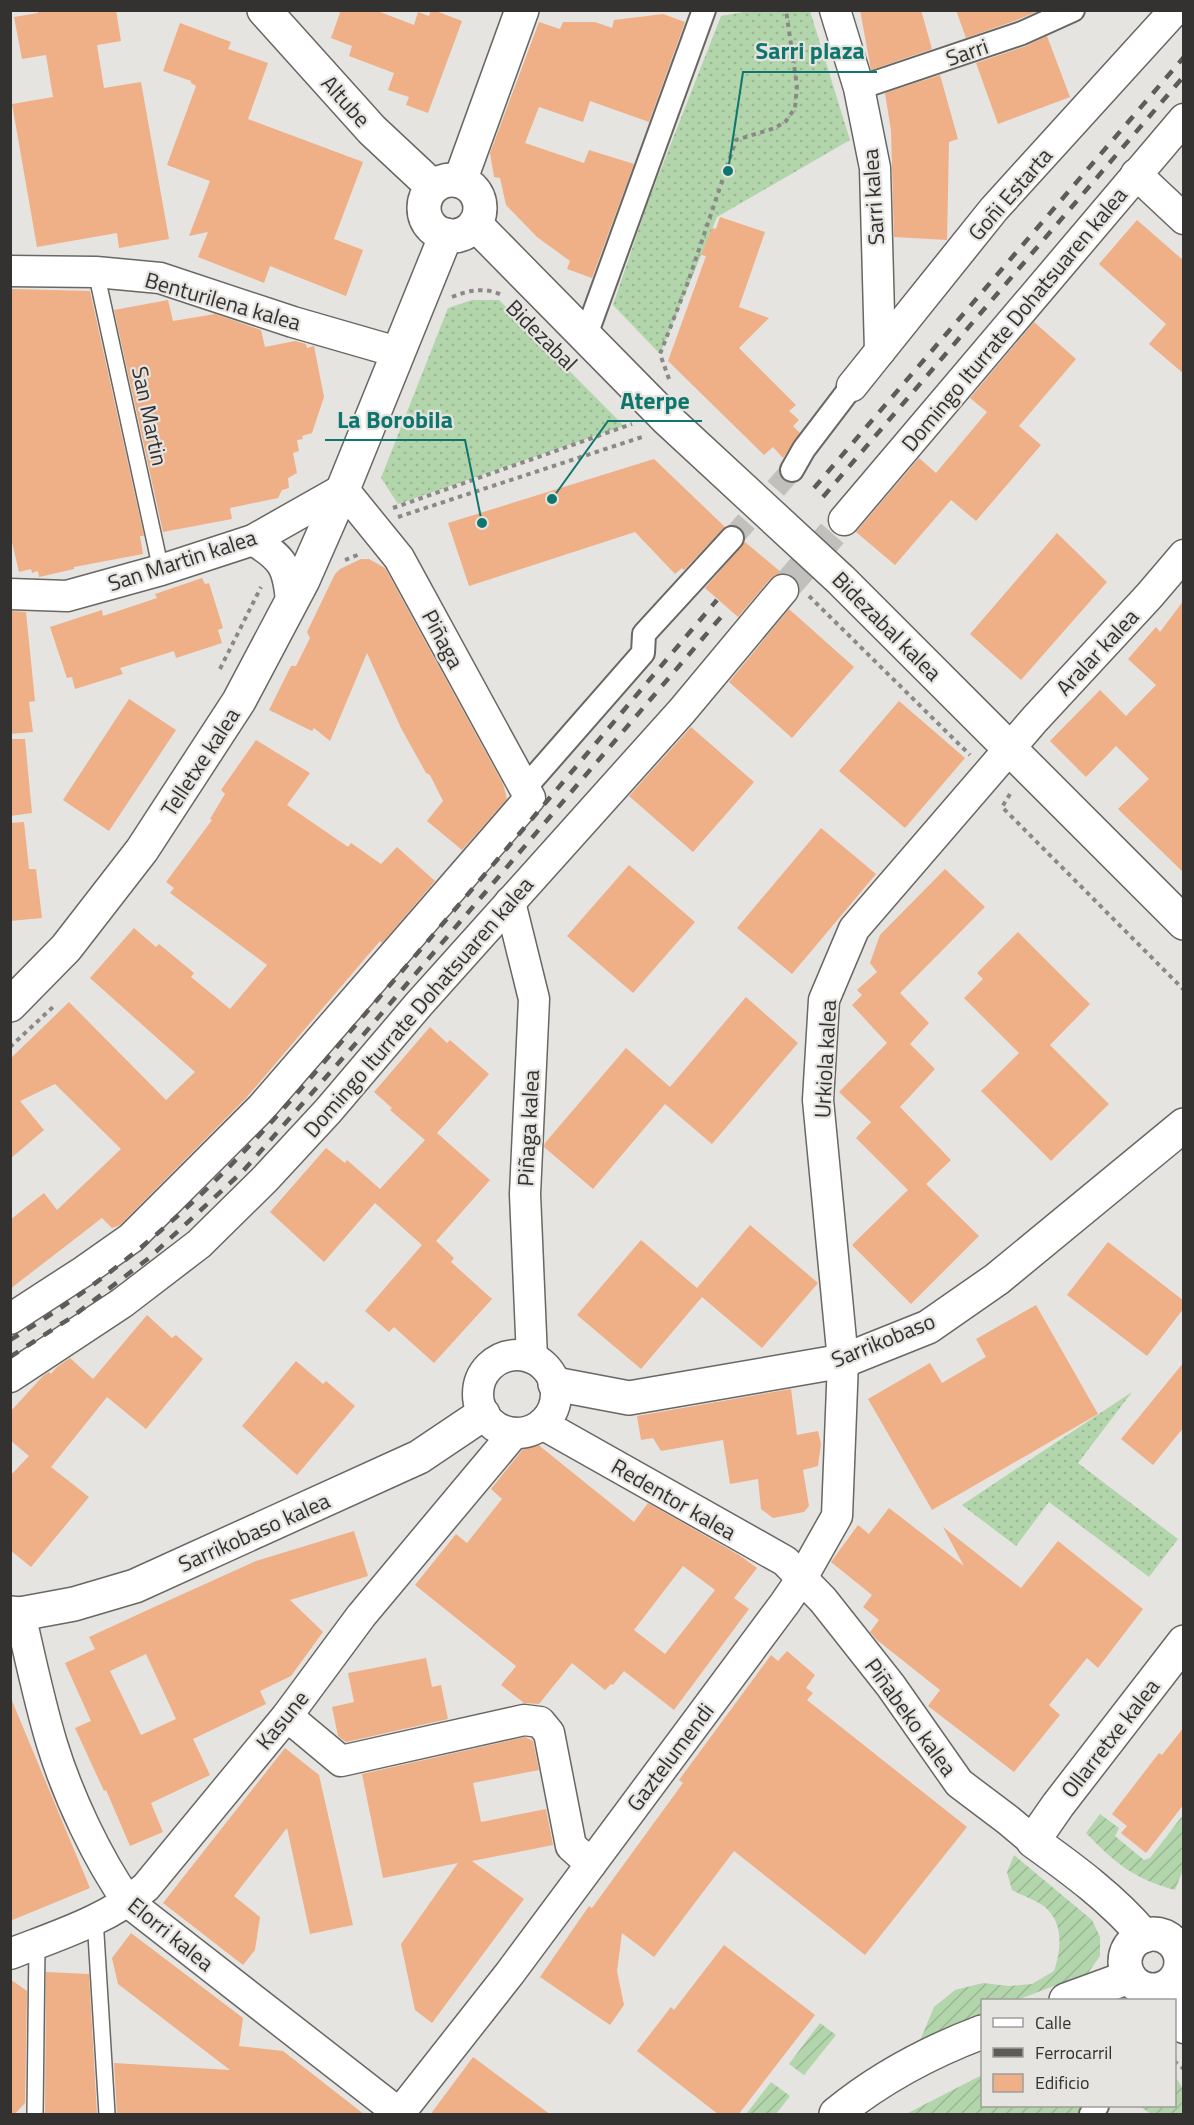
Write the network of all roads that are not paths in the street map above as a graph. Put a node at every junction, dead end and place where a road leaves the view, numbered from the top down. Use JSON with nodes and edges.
{"nodes":[{"id":1,"x":264,"y":10,"type":"edge"},
{"id":2,"x":522,"y":10,"type":"edge"},
{"id":3,"x":704,"y":10,"type":"edge"},
{"id":4,"x":835,"y":10,"type":"edge"},
{"id":5,"x":1072,"y":10,"type":"edge"},
{"id":6,"x":1175,"y":10,"type":"edge"},
{"id":7,"x":859,"y":88,"type":"junction"},
{"id":8,"x":1184,"y":118,"type":"edge"},
{"id":9,"x":1136,"y":174,"type":"junction"},
{"id":10,"x":447,"y":184,"type":"junction"},
{"id":11,"x":1184,"y":219,"type":"edge"},
{"id":12,"x":460,"y":229,"type":"junction"},
{"id":13,"x":10,"y":271,"type":"edge"},
{"id":14,"x":96,"y":272,"type":"junction"},
{"id":15,"x":586,"y":335,"type":"junction"},
{"id":16,"x":880,"y":351,"type":"junction"},
{"id":17,"x":397,"y":352,"type":"junction"},
{"id":18,"x":852,"y":386,"type":"joint"},
{"id":19,"x":792,"y":470,"type":"tunnel mouth"},
{"id":20,"x":343,"y":489,"type":"junction"},
{"id":21,"x":844,"y":520,"type":"tunnel mouth"},
{"id":22,"x":732,"y":538,"type":"tunnel mouth"},
{"id":23,"x":253,"y":540,"type":"junction"},
{"id":24,"x":1184,"y":555,"type":"edge"},
{"id":25,"x":161,"y":570,"type":"junction"},
{"id":26,"x":794,"y":591,"type":"tunnel mouth"},
{"id":27,"x":10,"y":594,"type":"edge"},
{"id":28,"x":291,"y":601,"type":"junction"},
{"id":29,"x":1010,"y":748,"type":"junction"},
{"id":30,"x":527,"y":793,"type":"junction"},
{"id":31,"x":510,"y":902,"type":"junction"},
{"id":32,"x":1184,"y":922,"type":"edge"},
{"id":33,"x":10,"y":1005,"type":"edge"},
{"id":34,"x":1184,"y":1125,"type":"edge"},
{"id":35,"x":10,"y":1319,"type":"edge"},
{"id":36,"x":532,"y":1358,"type":"junction"},
{"id":37,"x":843,"y":1361,"type":"junction"},
{"id":38,"x":10,"y":1377,"type":"edge"},
{"id":39,"x":555,"y":1384,"type":"junction"},
{"id":40,"x":483,"y":1414,"type":"junction"},
{"id":41,"x":542,"y":1424,"type":"junction"},
{"id":42,"x":514,"y":1434,"type":"junction"},
{"id":43,"x":802,"y":1578,"type":"junction"},
{"id":44,"x":15,"y":1613,"type":"edge"},
{"id":45,"x":1184,"y":1642,"type":"edge"},
{"id":46,"x":287,"y":1716,"type":"junction"},
{"id":47,"x":1033,"y":1841,"type":"junction"},
{"id":48,"x":591,"y":1864,"type":"junction"},
{"id":49,"x":128,"y":1902,"type":"junction"},
{"id":50,"x":95,"y":1918,"type":"junction"},
{"id":51,"x":1144,"y":1936,"type":"junction"},
{"id":52,"x":24,"y":1949,"type":"edge"},
{"id":53,"x":1181,"y":1952,"type":"edge"},
{"id":54,"x":1129,"y":1977,"type":"junction"},
{"id":55,"x":1172,"y":1997,"type":"edge"},
{"id":56,"x":1071,"y":1999,"type":"edge"},
{"id":57,"x":1176,"y":2007,"type":"edge"},
{"id":58,"x":1184,"y":2028,"type":"edge"},
{"id":59,"x":981,"y":2032,"type":"edge"},
{"id":60,"x":399,"y":2114,"type":"edge"},
{"id":61,"x":35,"y":2115,"type":"edge"},
{"id":62,"x":108,"y":2115,"type":"edge"},
{"id":63,"x":836,"y":2115,"type":"edge"}],
"edges":[{"from":1,"to":10,"type":"street","name":"Altube"},
{"from":2,"to":10,"type":"street"},
{"from":3,"to":15,"type":"street"},
{"from":4,"to":7,"type":"street","name":"Sarri kalea"},
{"from":5,"to":7,"type":"street","name":"Sarri"},
{"from":6,"to":16,"type":"street","name":"Goñi Estarta"},
{"from":7,"to":16,"type":"street","name":"Sarri kalea"},
{"from":8,"to":9,"type":"street","name":"Domingo Iturrate Dohatsuaren kalea"},
{"from":9,"to":11,"type":"street"},
{"from":9,"to":21,"type":"street","name":"Domingo Iturrate Dohatsuaren kalea"},
{"from":10,"to":12,"type":"street"},
{"from":10,"to":12,"type":"street"},
{"from":12,"to":15,"type":"street","name":"Bidezabal"},
{"from":12,"to":17,"type":"street","name":"Telletxe kalea"},
{"from":13,"to":14,"type":"street","name":"Benturilena kalea"},
{"from":14,"to":17,"type":"street","name":"Benturilena kalea"},
{"from":14,"to":25,"type":"lane","name":"San Martin"},
{"from":15,"to":29,"type":"street","name":"Bidezabal kalea"},
{"from":16,"to":18,"type":"street","name":"Goñi Estarta"},
{"from":17,"to":20,"type":"street","name":"Telletxe kalea"},
{"from":18,"to":19,"type":"street"},
{"from":20,"to":23,"type":"street","name":"San Martin kalea"},
{"from":20,"to":28,"type":"street","name":"Telletxe kalea"},
{"from":20,"to":30,"type":"street","name":"Piñaga"},
{"from":22,"to":30,"type":"street"},
{"from":23,"to":25,"type":"street","name":"San Martin kalea"},
{"from":23,"to":28,"type":"street"},
{"from":24,"to":29,"type":"street","name":"Aralar kalea"},
{"from":25,"to":27,"type":"street","name":"San Martin kalea"},
{"from":26,"to":31,"type":"street","name":"Domingo Iturrate Dohatsuaren kalea"},
{"from":28,"to":33,"type":"street","name":"Telletxe kalea"},
{"from":29,"to":32,"type":"street","name":"Bidezabal kalea"},
{"from":29,"to":37,"type":"street","name":"Urkiola kalea"},
{"from":30,"to":35,"type":"street"},
{"from":31,"to":36,"type":"street","name":"Piñaga kalea"},
{"from":31,"to":38,"type":"street","name":"Domingo Iturrate Dohatsuaren kalea"},
{"from":34,"to":37,"type":"street","name":"Sarrikobaso"},
{"from":36,"to":39,"type":"street"},
{"from":36,"to":40,"type":"street"},
{"from":37,"to":39,"type":"street","name":"Sarrikobaso"},
{"from":37,"to":43,"type":"street","name":"Gaztelumendi"},
{"from":39,"to":41,"type":"street"},
{"from":40,"to":42,"type":"street"},
{"from":40,"to":44,"type":"street","name":"Sarrikobaso kalea"},
{"from":41,"to":42,"type":"street"},
{"from":41,"to":43,"type":"street","name":"Redentor kalea"},
{"from":42,"to":46,"type":"street","name":"Kasune"},
{"from":43,"to":47,"type":"street","name":"Piñabeko kalea"},
{"from":43,"to":48,"type":"street","name":"Gaztelumendi"},
{"from":44,"to":49,"type":"street","name":"Elorri kalea"},
{"from":45,"to":47,"type":"street","name":"Ollarretxe kalea"},
{"from":46,"to":48,"type":"street"},
{"from":46,"to":49,"type":"street","name":"Kasune"},
{"from":47,"to":51,"type":"street"},
{"from":48,"to":60,"type":"street","name":"Gaztelumendi"},
{"from":49,"to":50,"type":"street","name":"Kasune"},
{"from":49,"to":60,"type":"street","name":"Elorri kalea"},
{"from":50,"to":52,"type":"street","name":"Kasune"},
{"from":50,"to":62,"type":"lane"},
{"from":51,"to":53,"type":"street"},
{"from":51,"to":54,"type":"street"},
{"from":52,"to":61,"type":"lane"},
{"from":53,"to":55,"type":"street"},
{"from":54,"to":55,"type":"street"},
{"from":54,"to":56,"type":"street"},
{"from":57,"to":58,"type":"street"},
{"from":59,"to":63,"type":"street"}]}
